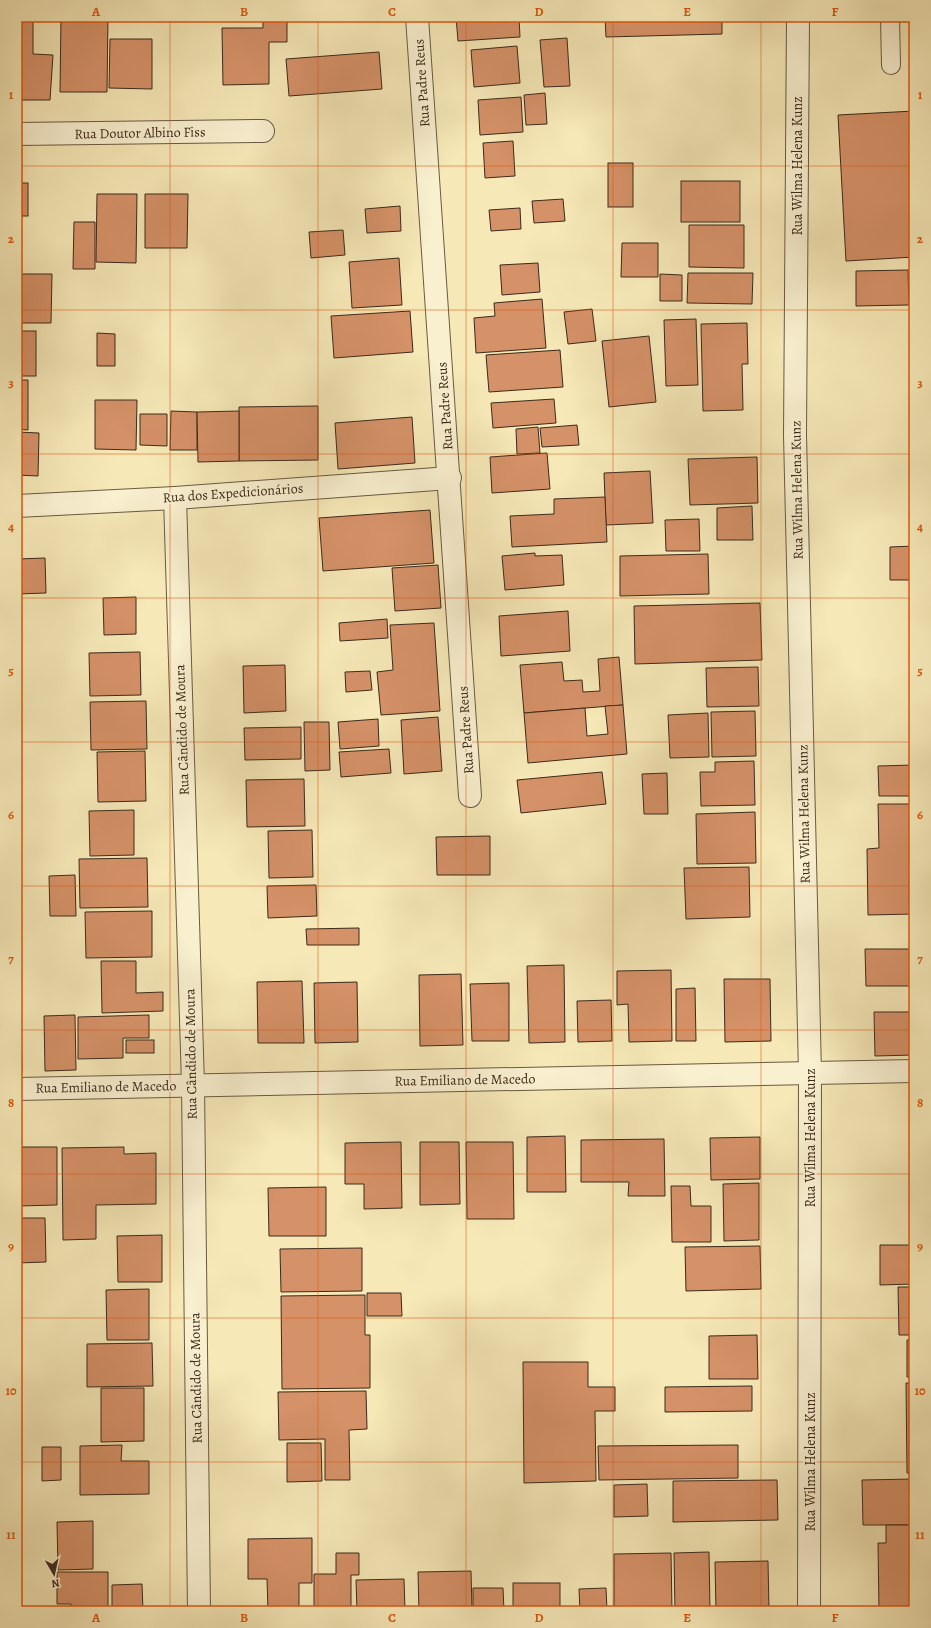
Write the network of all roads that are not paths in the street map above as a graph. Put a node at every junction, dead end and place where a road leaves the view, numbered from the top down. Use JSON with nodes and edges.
{"nodes":[{"id":1,"x":417,"y":17,"type":"edge"},
{"id":2,"x":798,"y":17,"type":"edge"},
{"id":3,"x":890,"y":17,"type":"edge"},
{"id":4,"x":891,"y":65,"type":"dead end"},
{"id":5,"x":263,"y":132,"type":"dead end"},
{"id":6,"x":17,"y":134,"type":"edge"},
{"id":7,"x":450,"y":478,"type":"junction"},
{"id":8,"x":174,"y":498,"type":"junction"},
{"id":9,"x":17,"y":506,"type":"edge"},
{"id":10,"x":470,"y":796,"type":"dead end"},
{"id":11,"x":914,"y":1071,"type":"edge"},
{"id":12,"x":810,"y":1073,"type":"junction"},
{"id":13,"x":193,"y":1085,"type":"junction"},
{"id":14,"x":17,"y":1088,"type":"edge"},
{"id":15,"x":199,"y":1611,"type":"edge"},
{"id":16,"x":809,"y":1611,"type":"edge"}],
"edges":[{"from":1,"to":7,"type":"street","name":"Rua Padre Reus"},
{"from":2,"to":12,"type":"street","name":"Rua Wilma Helena Kunz"},
{"from":3,"to":4,"type":"lane"},
{"from":5,"to":6,"type":"street","name":"Rua Doutor Albino Fiss"},
{"from":7,"to":8,"type":"street","name":"Rua dos Expedicionários"},
{"from":7,"to":10,"type":"street","name":"Rua Padre Reus"},
{"from":8,"to":9,"type":"street","name":"Rua dos Expedicionários"},
{"from":8,"to":13,"type":"street","name":"Rua Cândido de Moura"},
{"from":11,"to":12,"type":"street","name":"Rua Emiliano de Macedo"},
{"from":12,"to":13,"type":"street","name":"Rua Emiliano de Macedo"},
{"from":12,"to":16,"type":"street","name":"Rua Wilma Helena Kunz"},
{"from":13,"to":14,"type":"street","name":"Rua Emiliano de Macedo"},
{"from":13,"to":15,"type":"street","name":"Rua Cândido de Moura"}]}
